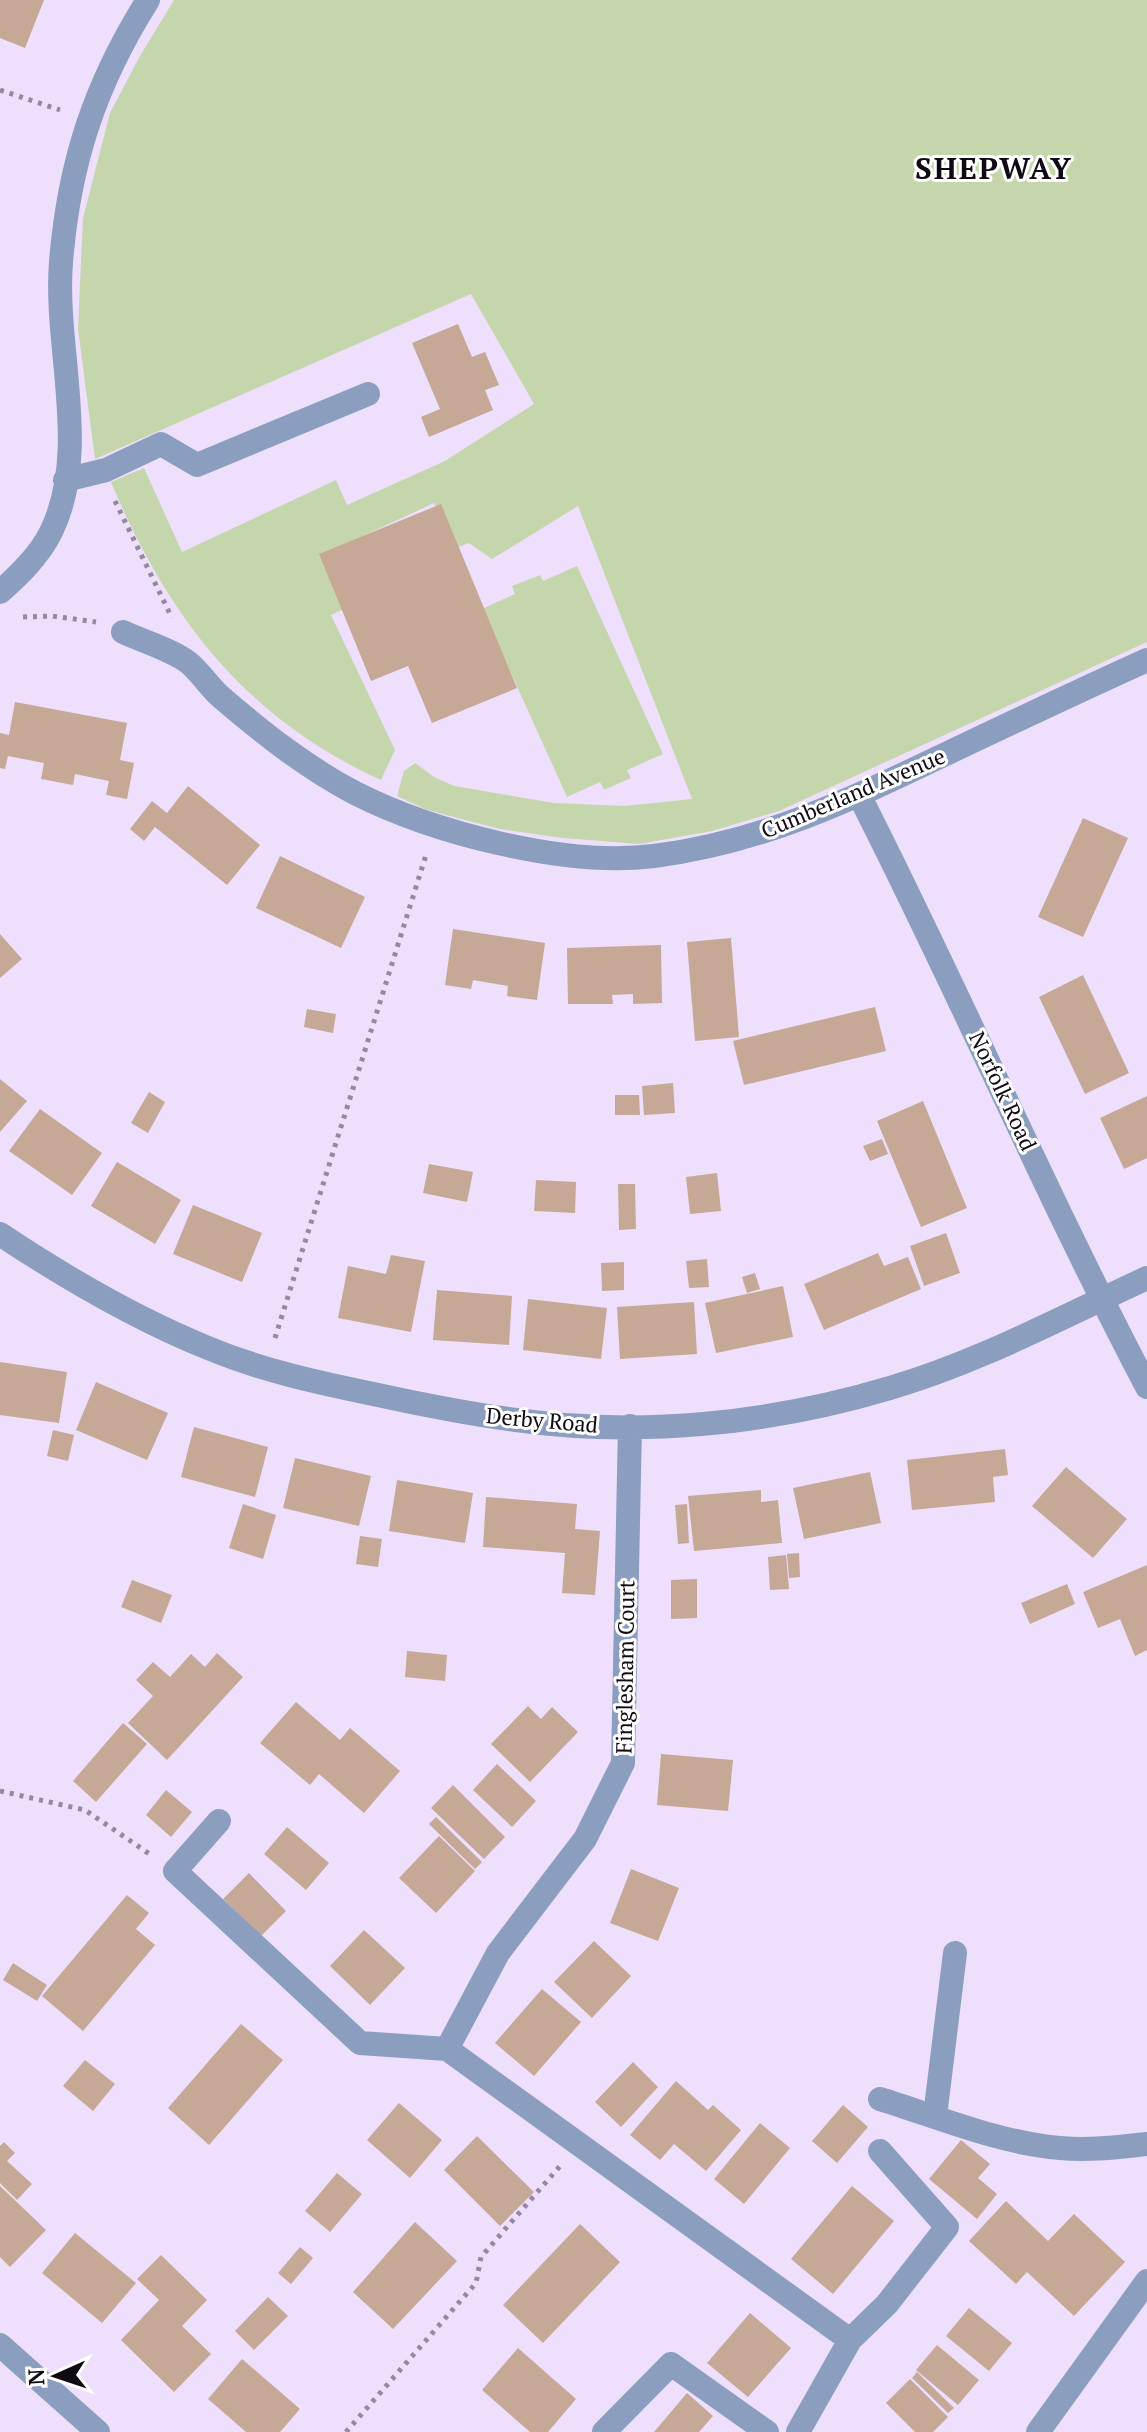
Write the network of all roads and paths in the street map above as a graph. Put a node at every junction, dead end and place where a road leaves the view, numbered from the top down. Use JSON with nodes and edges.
{"nodes":[{"id":1,"x":148,"y":0,"type":"edge"},
{"id":2,"x":0,"y":90,"type":"edge"},
{"id":3,"x":88,"y":119,"type":"junction"},
{"id":4,"x":368,"y":394,"type":"dead end"},
{"id":5,"x":106,"y":470,"type":"junction"},
{"id":6,"x":65,"y":480,"type":"junction"},
{"id":7,"x":0,"y":592,"type":"edge"},
{"id":8,"x":21,"y":618,"type":"dead end"},
{"id":9,"x":123,"y":632,"type":"joint"},
{"id":10,"x":1147,"y":660,"type":"edge"},
{"id":11,"x":187,"y":662,"type":"junction"},
{"id":12,"x":859,"y":795,"type":"junction"},
{"id":13,"x":436,"y":826,"type":"junction"},
{"id":14,"x":0,"y":1234,"type":"edge"},
{"id":15,"x":1147,"y":1278,"type":"edge"},
{"id":16,"x":1101,"y":1299,"type":"junction"},
{"id":17,"x":265,"y":1370,"type":"junction"},
{"id":18,"x":1147,"y":1387,"type":"edge"},
{"id":19,"x":630,"y":1426,"type":"junction"},
{"id":20,"x":0,"y":1791,"type":"edge"},
{"id":21,"x":219,"y":1821,"type":"dead end"},
{"id":22,"x":175,"y":1871,"type":"junction"},
{"id":23,"x":955,"y":1953,"type":"dead end"},
{"id":24,"x":447,"y":2049,"type":"junction"},
{"id":25,"x":880,"y":2099,"type":"dead end"},
{"id":26,"x":935,"y":2116,"type":"junction"},
{"id":27,"x":579,"y":2144,"type":"junction"},
{"id":28,"x":1147,"y":2144,"type":"edge"},
{"id":29,"x":880,"y":2151,"type":"dead end"},
{"id":30,"x":1147,"y":2281,"type":"edge"},
{"id":31,"x":850,"y":2340,"type":"junction"},
{"id":32,"x":0,"y":2345,"type":"edge"},
{"id":33,"x":98,"y":2432,"type":"edge"},
{"id":34,"x":346,"y":2432,"type":"edge"},
{"id":35,"x":604,"y":2432,"type":"edge"},
{"id":36,"x":767,"y":2432,"type":"edge"},
{"id":37,"x":798,"y":2432,"type":"edge"},
{"id":38,"x":1038,"y":2432,"type":"edge"}],
"edges":[{"from":1,"to":3,"type":"street"},
{"from":2,"to":3,"type":"path"},
{"from":3,"to":6,"type":"street"},
{"from":4,"to":5,"type":"street"},
{"from":5,"to":6,"type":"street"},
{"from":5,"to":11,"type":"path"},
{"from":6,"to":7,"type":"street"},
{"from":8,"to":9,"type":"path"},
{"from":9,"to":11,"type":"street","name":"Cumberland Avenue"},
{"from":10,"to":12,"type":"street","name":"Cumberland Avenue"},
{"from":11,"to":13,"type":"street","name":"Cumberland Avenue"},
{"from":12,"to":13,"type":"street","name":"Cumberland Avenue"},
{"from":12,"to":16,"type":"street","name":"Norfolk Road"},
{"from":13,"to":17,"type":"path"},
{"from":14,"to":17,"type":"street","name":"Derby Road"},
{"from":15,"to":16,"type":"street","name":"Derby Road"},
{"from":16,"to":18,"type":"street","name":"Norfolk Road"},
{"from":16,"to":19,"type":"street","name":"Derby Road"},
{"from":17,"to":19,"type":"street","name":"Derby Road"},
{"from":19,"to":24,"type":"street","name":"Finglesham Court"},
{"from":20,"to":22,"type":"path"},
{"from":21,"to":22,"type":"street"},
{"from":22,"to":24,"type":"street"},
{"from":23,"to":26,"type":"street"},
{"from":24,"to":27,"type":"street"},
{"from":25,"to":26,"type":"street"},
{"from":26,"to":28,"type":"street"},
{"from":27,"to":31,"type":"street"},
{"from":27,"to":34,"type":"path"},
{"from":29,"to":31,"type":"street"},
{"from":30,"to":38,"type":"street"},
{"from":31,"to":37,"type":"street"},
{"from":32,"to":33,"type":"street"},
{"from":35,"to":36,"type":"street"}]}
